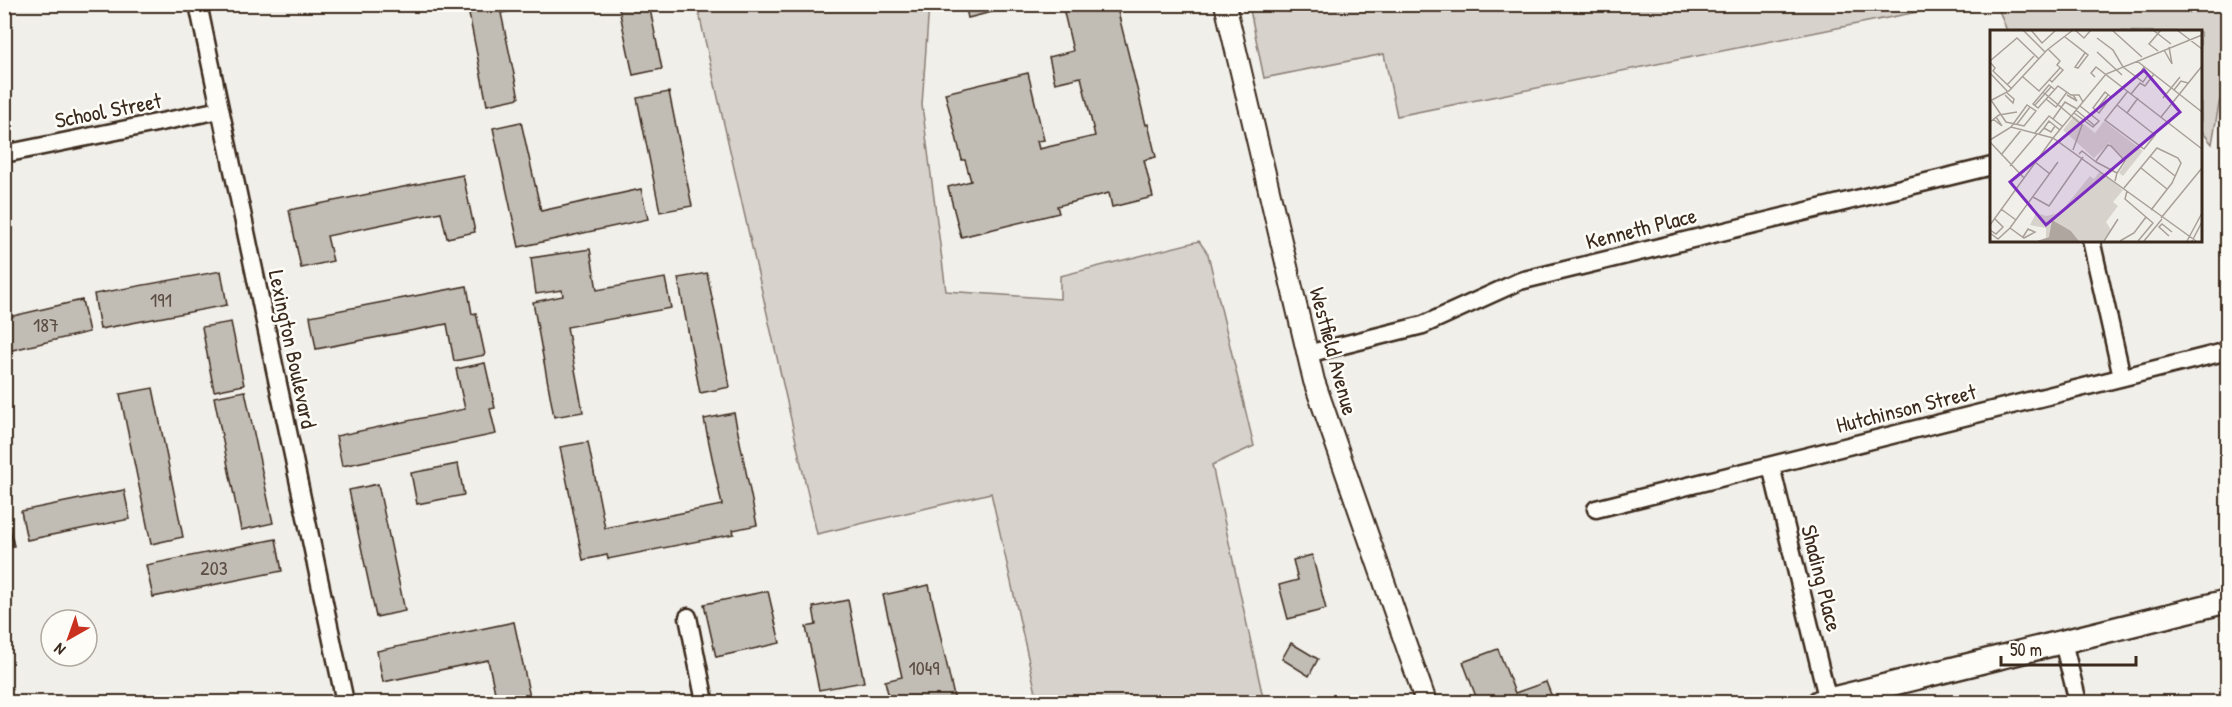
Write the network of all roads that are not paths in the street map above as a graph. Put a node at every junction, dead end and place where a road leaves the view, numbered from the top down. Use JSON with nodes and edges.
{"nodes":[{"id":1,"x":198,"y":4,"type":"edge"},
{"id":2,"x":1225,"y":4,"type":"edge"},
{"id":3,"x":220,"y":110,"type":"junction"},
{"id":4,"x":4,"y":154,"type":"edge"},
{"id":5,"x":1990,"y":166,"type":"edge"},
{"id":6,"x":2091,"y":242,"type":"edge"},
{"id":7,"x":2228,"y":351,"type":"edge"},
{"id":8,"x":1307,"y":354,"type":"junction"},
{"id":9,"x":2122,"y":377,"type":"junction"},
{"id":10,"x":1771,"y":466,"type":"junction"},
{"id":11,"x":1596,"y":509,"type":"dead end"},
{"id":12,"x":2228,"y":602,"type":"edge"},
{"id":13,"x":688,"y":617,"type":"dead end"},
{"id":14,"x":2063,"y":642,"type":"junction"},
{"id":15,"x":1823,"y":701,"type":"edge"},
{"id":16,"x":345,"y":702,"type":"edge"},
{"id":17,"x":705,"y":702,"type":"edge"},
{"id":18,"x":1426,"y":702,"type":"edge"},
{"id":19,"x":2078,"y":702,"type":"edge"}],
"edges":[{"from":1,"to":3,"type":"street","name":"Lexington Boulevard"},
{"from":2,"to":8,"type":"street","name":"Westfield Avenue"},
{"from":3,"to":4,"type":"street","name":"School Street"},
{"from":3,"to":16,"type":"street","name":"Lexington Boulevard"},
{"from":5,"to":8,"type":"street","name":"Kenneth Place"},
{"from":6,"to":9,"type":"street"},
{"from":7,"to":9,"type":"street","name":"Hutchinson Street"},
{"from":8,"to":18,"type":"street","name":"Westfield Avenue"},
{"from":9,"to":10,"type":"street","name":"Hutchinson Street"},
{"from":10,"to":11,"type":"street","name":"Hutchinson Street"},
{"from":10,"to":15,"type":"street","name":"Shading Place"},
{"from":12,"to":14,"type":"main road"},
{"from":13,"to":17,"type":"street"},
{"from":14,"to":15,"type":"main road"},
{"from":14,"to":19,"type":"street"}]}
